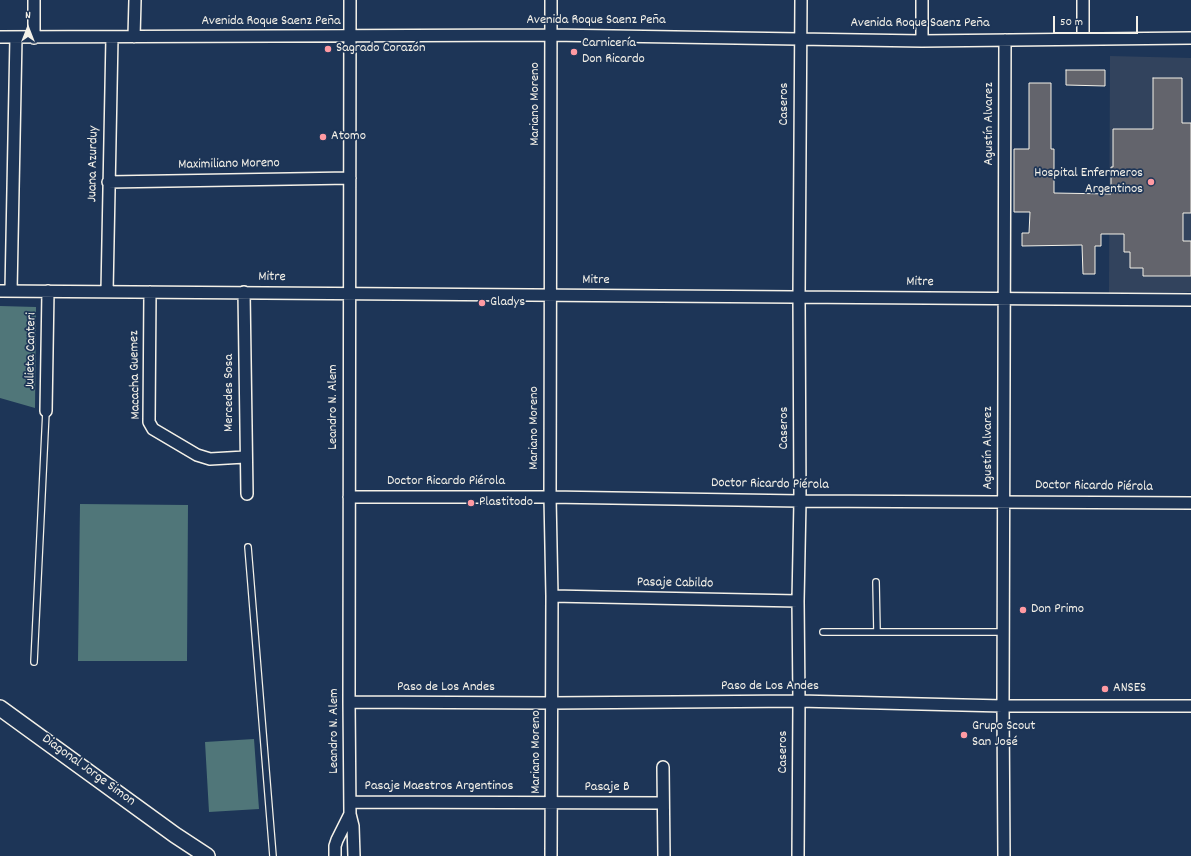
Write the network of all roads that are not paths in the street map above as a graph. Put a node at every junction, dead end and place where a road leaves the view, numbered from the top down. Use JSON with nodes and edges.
{"nodes":[{"id":1,"x":34,"y":0,"type":"edge"},
{"id":2,"x":134,"y":0,"type":"edge"},
{"id":3,"x":350,"y":0,"type":"edge"},
{"id":4,"x":551,"y":0,"type":"edge"},
{"id":5,"x":801,"y":0,"type":"edge"},
{"id":6,"x":922,"y":0,"type":"edge"},
{"id":7,"x":1084,"y":0,"type":"edge"},
{"id":8,"x":551,"y":35,"type":"junction"},
{"id":9,"x":350,"y":36,"type":"junction"},
{"id":10,"x":0,"y":37,"type":"edge"},
{"id":11,"x":16,"y":37,"type":"junction"},
{"id":12,"x":134,"y":37,"type":"junction"},
{"id":13,"x":34,"y":38,"type":"junction"},
{"id":14,"x":112,"y":38,"type":"junction"},
{"id":15,"x":801,"y":38,"type":"junction"},
{"id":16,"x":1191,"y":38,"type":"edge"},
{"id":17,"x":1083,"y":39,"type":"junction"},
{"id":18,"x":922,"y":40,"type":"junction"},
{"id":19,"x":1005,"y":40,"type":"junction"},
{"id":20,"x":350,"y":178,"type":"junction"},
{"id":21,"x":108,"y":182,"type":"junction"},
{"id":22,"x":0,"y":291,"type":"edge"},
{"id":23,"x":11,"y":291,"type":"junction"},
{"id":24,"x":48,"y":291,"type":"junction"},
{"id":25,"x":107,"y":292,"type":"junction"},
{"id":26,"x":150,"y":292,"type":"junction"},
{"id":27,"x":244,"y":292,"type":"junction"},
{"id":28,"x":349,"y":294,"type":"junction"},
{"id":29,"x":551,"y":296,"type":"junction"},
{"id":30,"x":799,"y":296,"type":"junction"},
{"id":31,"x":1004,"y":300,"type":"junction"},
{"id":32,"x":1191,"y":300,"type":"edge"},
{"id":33,"x":46,"y":411,"type":"joint"},
{"id":34,"x":245,"y":457,"type":"junction"},
{"id":35,"x":247,"y":494,"type":"dead end"},
{"id":36,"x":349,"y":497,"type":"junction"},
{"id":37,"x":550,"y":497,"type":"junction"},
{"id":38,"x":800,"y":501,"type":"junction"},
{"id":39,"x":1004,"y":501,"type":"junction"},
{"id":40,"x":1191,"y":503,"type":"edge"},
{"id":41,"x":248,"y":548,"type":"dead end"},
{"id":42,"x":876,"y":582,"type":"dead end"},
{"id":43,"x":552,"y":596,"type":"junction"},
{"id":44,"x":798,"y":601,"type":"junction"},
{"id":45,"x":823,"y":632,"type":"dead end"},
{"id":46,"x":877,"y":632,"type":"junction"},
{"id":47,"x":1003,"y":632,"type":"junction"},
{"id":48,"x":34,"y":662,"type":"dead end"},
{"id":49,"x":799,"y":701,"type":"junction"},
{"id":50,"x":349,"y":702,"type":"junction"},
{"id":51,"x":552,"y":703,"type":"junction"},
{"id":52,"x":1003,"y":706,"type":"junction"},
{"id":53,"x":1191,"y":706,"type":"edge"},
{"id":54,"x":0,"y":708,"type":"edge"},
{"id":55,"x":663,"y":767,"type":"dead end"},
{"id":56,"x":350,"y":802,"type":"junction"},
{"id":57,"x":551,"y":803,"type":"junction"},
{"id":58,"x":663,"y":803,"type":"junction"},
{"id":59,"x":350,"y":814,"type":"junction"},
{"id":60,"x":175,"y":835,"type":"junction"},
{"id":61,"x":191,"y":856,"type":"edge"},
{"id":62,"x":207,"y":856,"type":"edge"},
{"id":63,"x":273,"y":856,"type":"edge"},
{"id":64,"x":335,"y":856,"type":"edge"},
{"id":65,"x":354,"y":856,"type":"edge"},
{"id":66,"x":551,"y":856,"type":"edge"},
{"id":67,"x":664,"y":856,"type":"edge"},
{"id":68,"x":798,"y":856,"type":"edge"},
{"id":69,"x":1004,"y":856,"type":"edge"}],
"edges":[{"from":1,"to":13,"type":"street"},
{"from":2,"to":12,"type":"street"},
{"from":3,"to":9,"type":"street","name":"Leandro N. Alem"},
{"from":4,"to":8,"type":"street","name":"Mariano Moreno"},
{"from":5,"to":15,"type":"street","name":"Caseros"},
{"from":6,"to":18,"type":"street"},
{"from":7,"to":17,"type":"street"},
{"from":8,"to":9,"type":"street","name":"Avenida Roque Saenz Peña"},
{"from":8,"to":15,"type":"street","name":"Avenida Roque Saenz Peña"},
{"from":8,"to":29,"type":"street","name":"Mariano Moreno"},
{"from":9,"to":12,"type":"street","name":"Avenida Roque Saenz Peña"},
{"from":9,"to":20,"type":"street","name":"Leandro N. Alem"},
{"from":10,"to":11,"type":"street","name":"Avenida Roque Saenz Peña"},
{"from":11,"to":13,"type":"street","name":"Avenida Roque Saenz Peña"},
{"from":11,"to":23,"type":"street"},
{"from":12,"to":14,"type":"street","name":"Avenida Roque Saenz Peña"},
{"from":13,"to":14,"type":"street","name":"Avenida Roque Saenz Peña"},
{"from":14,"to":21,"type":"street","name":"Juana Azurduy"},
{"from":15,"to":18,"type":"street","name":"Avenida Roque Saenz Peña"},
{"from":15,"to":30,"type":"street","name":"Caseros"},
{"from":16,"to":17,"type":"street","name":"Avenida Roque Saenz Peña"},
{"from":17,"to":19,"type":"street","name":"Avenida Roque Saenz Peña"},
{"from":18,"to":19,"type":"street","name":"Avenida Roque Saenz Peña"},
{"from":19,"to":31,"type":"street","name":"Agustín Alvarez"},
{"from":20,"to":21,"type":"street","name":"Maximiliano Moreno"},
{"from":20,"to":28,"type":"street","name":"Leandro N. Alem"},
{"from":21,"to":25,"type":"street","name":"Juana Azurduy"},
{"from":22,"to":23,"type":"street","name":"Mitre"},
{"from":23,"to":24,"type":"street","name":"Mitre"},
{"from":24,"to":25,"type":"street","name":"Mitre"},
{"from":24,"to":33,"type":"street","name":"Julieta Canteri"},
{"from":25,"to":26,"type":"street","name":"Mitre"},
{"from":26,"to":27,"type":"street","name":"Mitre"},
{"from":26,"to":34,"type":"street","name":"Macacha Guemez"},
{"from":27,"to":28,"type":"street","name":"Mitre"},
{"from":27,"to":34,"type":"street","name":"Mercedes Sosa"},
{"from":28,"to":29,"type":"street","name":"Mitre"},
{"from":28,"to":36,"type":"street","name":"Leandro N. Alem"},
{"from":29,"to":30,"type":"street","name":"Mitre"},
{"from":29,"to":37,"type":"street","name":"Mariano Moreno"},
{"from":30,"to":31,"type":"street","name":"Mitre"},
{"from":30,"to":38,"type":"street","name":"Caseros"},
{"from":31,"to":32,"type":"street","name":"Mitre"},
{"from":31,"to":39,"type":"street","name":"Agustín Alvarez"},
{"from":33,"to":48,"type":"lane"},
{"from":34,"to":35,"type":"street","name":"Mercedes Sosa"},
{"from":36,"to":37,"type":"street","name":"Doctor Ricardo Piérola"},
{"from":36,"to":50,"type":"street","name":"Leandro N. Alem"},
{"from":37,"to":38,"type":"street","name":"Doctor Ricardo Piérola"},
{"from":37,"to":43,"type":"street","name":"Mariano Moreno"},
{"from":38,"to":39,"type":"street","name":"Doctor Ricardo Piérola"},
{"from":38,"to":44,"type":"street","name":"Caseros"},
{"from":39,"to":40,"type":"street","name":"Doctor Ricardo Piérola"},
{"from":39,"to":47,"type":"street","name":"Agustín Alvarez"},
{"from":41,"to":63,"type":"lane"},
{"from":42,"to":46,"type":"lane"},
{"from":43,"to":44,"type":"street","name":"Pasaje Cabildo"},
{"from":43,"to":51,"type":"street","name":"Mariano Moreno"},
{"from":44,"to":49,"type":"street","name":"Caseros"},
{"from":45,"to":46,"type":"lane"},
{"from":46,"to":47,"type":"lane"},
{"from":47,"to":52,"type":"street","name":"Agustín Alvarez"},
{"from":49,"to":51,"type":"street","name":"Paso de Los Andes"},
{"from":49,"to":52,"type":"street","name":"Paso de Los Andes"},
{"from":49,"to":68,"type":"street","name":"Caseros"},
{"from":50,"to":51,"type":"street","name":"Paso de Los Andes"},
{"from":50,"to":56,"type":"street","name":"Leandro N. Alem"},
{"from":51,"to":57,"type":"street","name":"Mariano Moreno"},
{"from":52,"to":53,"type":"street","name":"Paso de Los Andes"},
{"from":52,"to":69,"type":"street","name":"Agustín Alvarez"},
{"from":54,"to":60,"type":"main road","name":"Diagonal Jorge Simon"},
{"from":55,"to":58,"type":"street"},
{"from":56,"to":57,"type":"street","name":"Pasaje Maestros Argentinos"},
{"from":56,"to":59,"type":"street","name":"Leandro N. Alem"},
{"from":57,"to":58,"type":"street","name":"Pasaje B"},
{"from":57,"to":66,"type":"street","name":"Mariano Moreno"},
{"from":58,"to":67,"type":"street"},
{"from":59,"to":64,"type":"street","name":"Leandro N. Alem"},
{"from":59,"to":65,"type":"street","name":"Leandro N. Alem"},
{"from":60,"to":61,"type":"main road"},
{"from":60,"to":62,"type":"main road"}]}
